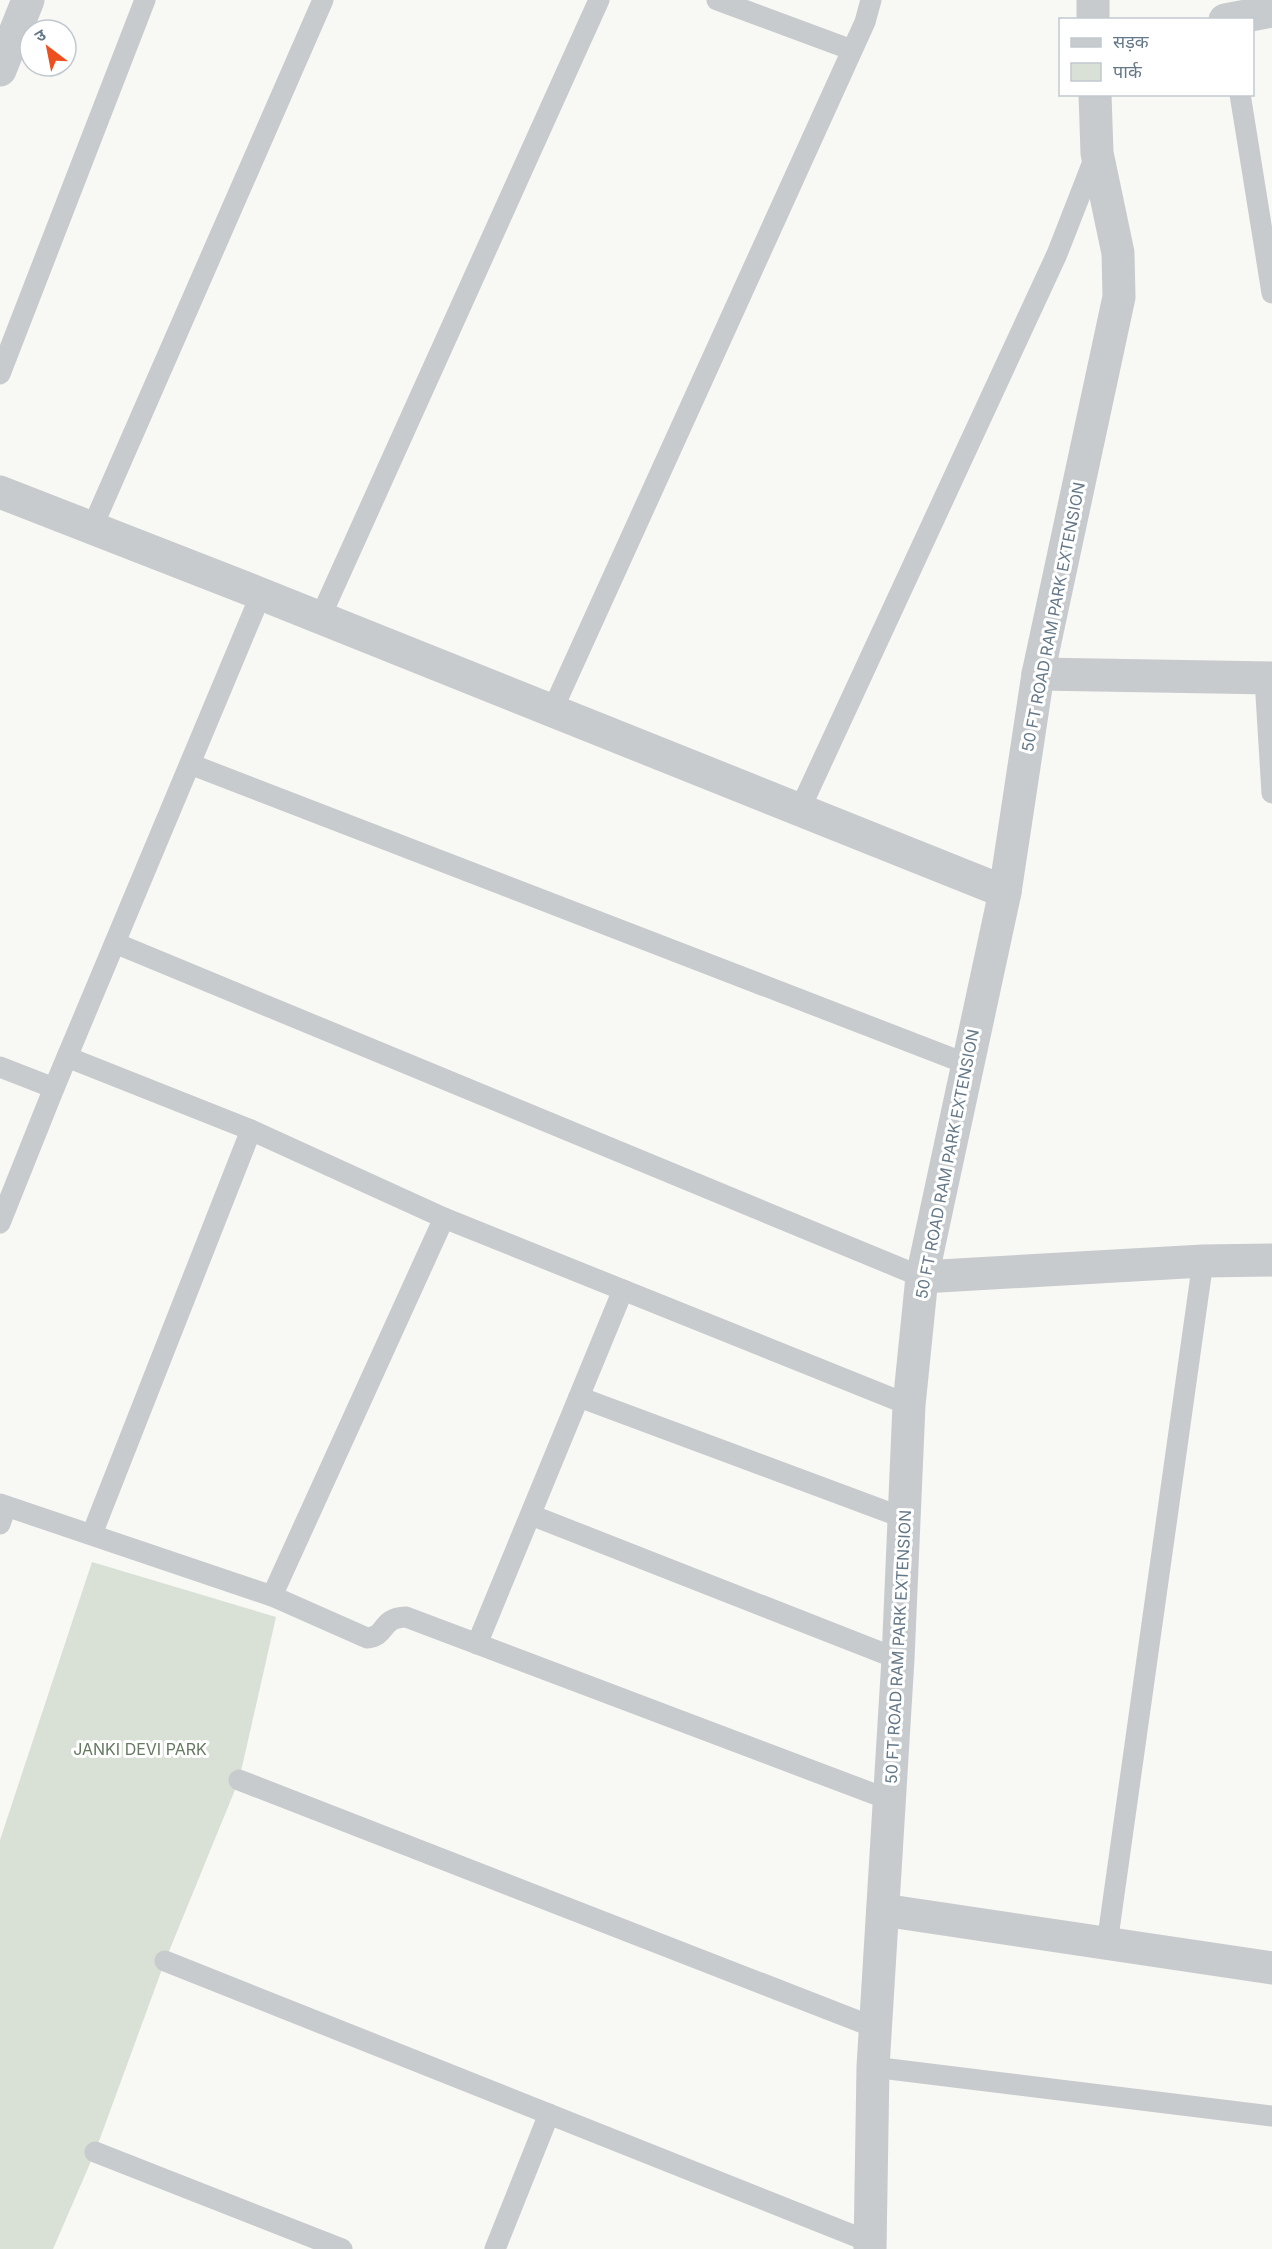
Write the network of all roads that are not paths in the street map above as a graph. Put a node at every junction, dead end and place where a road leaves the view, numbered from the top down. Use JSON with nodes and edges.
{"nodes":[{"id":1,"x":28,"y":0,"type":"edge"},
{"id":2,"x":145,"y":0,"type":"edge"},
{"id":3,"x":323,"y":0,"type":"edge"},
{"id":4,"x":599,"y":0,"type":"edge"},
{"id":5,"x":717,"y":0,"type":"edge"},
{"id":6,"x":871,"y":0,"type":"edge"},
{"id":7,"x":1093,"y":0,"type":"edge"},
{"id":8,"x":1265,"y":8,"type":"edge"},
{"id":9,"x":1093,"y":18,"type":"edge"},
{"id":10,"x":1230,"y":18,"type":"edge"},
{"id":11,"x":852,"y":50,"type":"junction"},
{"id":12,"x":0,"y":70,"type":"edge"},
{"id":13,"x":1095,"y":96,"type":"edge"},
{"id":14,"x":1240,"y":96,"type":"edge"},
{"id":15,"x":1097,"y":153,"type":"junction"},
{"id":16,"x":1272,"y":293,"type":"edge"},
{"id":17,"x":0,"y":374,"type":"edge"},
{"id":18,"x":0,"y":492,"type":"edge"},
{"id":19,"x":92,"y":528,"type":"junction"},
{"id":20,"x":261,"y":594,"type":"junction"},
{"id":21,"x":320,"y":618,"type":"junction"},
{"id":22,"x":1038,"y":674,"type":"junction"},
{"id":23,"x":1268,"y":679,"type":"edge"},
{"id":24,"x":552,"y":711,"type":"junction"},
{"id":25,"x":190,"y":764,"type":"junction"},
{"id":26,"x":1272,"y":793,"type":"edge"},
{"id":27,"x":800,"y":809,"type":"junction"},
{"id":28,"x":1005,"y":892,"type":"junction"},
{"id":29,"x":115,"y":943,"type":"junction"},
{"id":30,"x":68,"y":1057,"type":"junction"},
{"id":31,"x":967,"y":1064,"type":"junction"},
{"id":32,"x":0,"y":1067,"type":"edge"},
{"id":33,"x":54,"y":1088,"type":"junction"},
{"id":34,"x":251,"y":1130,"type":"junction"},
{"id":35,"x":444,"y":1218,"type":"junction"},
{"id":36,"x":0,"y":1223,"type":"edge"},
{"id":37,"x":1272,"y":1260,"type":"edge"},
{"id":38,"x":1203,"y":1261,"type":"junction"},
{"id":39,"x":921,"y":1277,"type":"junction"},
{"id":40,"x":623,"y":1290,"type":"junction"},
{"id":41,"x":579,"y":1397,"type":"junction"},
{"id":42,"x":909,"y":1405,"type":"junction"},
{"id":43,"x":2,"y":1512,"type":"edge"},
{"id":44,"x":531,"y":1515,"type":"junction"},
{"id":45,"x":904,"y":1518,"type":"junction"},
{"id":46,"x":92,"y":1534,"type":"junction"},
{"id":47,"x":272,"y":1596,"type":"junction"},
{"id":48,"x":477,"y":1644,"type":"junction"},
{"id":49,"x":898,"y":1659,"type":"junction"},
{"id":50,"x":239,"y":1780,"type":"dead end"},
{"id":51,"x":890,"y":1800,"type":"junction"},
{"id":52,"x":883,"y":1910,"type":"junction"},
{"id":53,"x":1107,"y":1944,"type":"junction"},
{"id":54,"x":165,"y":1961,"type":"dead end"},
{"id":55,"x":1272,"y":1968,"type":"edge"},
{"id":56,"x":876,"y":2028,"type":"junction"},
{"id":57,"x":873,"y":2067,"type":"junction"},
{"id":58,"x":549,"y":2114,"type":"junction"},
{"id":59,"x":1272,"y":2116,"type":"edge"},
{"id":60,"x":95,"y":2152,"type":"dead end"},
{"id":61,"x":870,"y":2246,"type":"edge"},
{"id":62,"x":342,"y":2249,"type":"edge"},
{"id":63,"x":495,"y":2249,"type":"edge"}],
"edges":[{"from":1,"to":12,"type":"street"},
{"from":2,"to":17,"type":"lane"},
{"from":3,"to":19,"type":"lane"},
{"from":4,"to":21,"type":"lane"},
{"from":5,"to":11,"type":"lane"},
{"from":6,"to":11,"type":"lane"},
{"from":7,"to":9,"type":"street"},
{"from":8,"to":10,"type":"street"},
{"from":11,"to":24,"type":"lane"},
{"from":13,"to":15,"type":"street","name":"50 FT ROAD RAM PARK EXTENSION"},
{"from":14,"to":16,"type":"lane"},
{"from":15,"to":22,"type":"street","name":"50 FT ROAD RAM PARK EXTENSION"},
{"from":15,"to":27,"type":"lane"},
{"from":18,"to":19,"type":"street"},
{"from":19,"to":20,"type":"street"},
{"from":20,"to":21,"type":"street"},
{"from":20,"to":25,"type":"lane"},
{"from":21,"to":24,"type":"street"},
{"from":22,"to":23,"type":"street"},
{"from":22,"to":28,"type":"street","name":"50 FT ROAD RAM PARK EXTENSION"},
{"from":23,"to":26,"type":"lane"},
{"from":24,"to":27,"type":"street"},
{"from":25,"to":29,"type":"lane"},
{"from":25,"to":31,"type":"lane"},
{"from":27,"to":28,"type":"street"},
{"from":28,"to":31,"type":"street","name":"50 FT ROAD RAM PARK EXTENSION"},
{"from":29,"to":30,"type":"lane"},
{"from":29,"to":39,"type":"lane"},
{"from":30,"to":33,"type":"lane"},
{"from":30,"to":34,"type":"lane"},
{"from":31,"to":39,"type":"street","name":"50 FT ROAD RAM PARK EXTENSION"},
{"from":32,"to":33,"type":"lane"},
{"from":33,"to":36,"type":"lane"},
{"from":34,"to":35,"type":"lane"},
{"from":34,"to":46,"type":"lane"},
{"from":35,"to":40,"type":"lane"},
{"from":35,"to":47,"type":"lane"},
{"from":37,"to":38,"type":"street"},
{"from":38,"to":39,"type":"street"},
{"from":38,"to":53,"type":"lane"},
{"from":39,"to":42,"type":"street","name":"50 FT ROAD RAM PARK EXTENSION"},
{"from":40,"to":41,"type":"lane"},
{"from":40,"to":42,"type":"lane"},
{"from":41,"to":44,"type":"lane"},
{"from":41,"to":45,"type":"lane"},
{"from":42,"to":45,"type":"street","name":"50 FT ROAD RAM PARK EXTENSION"},
{"from":43,"to":46,"type":"lane"},
{"from":44,"to":48,"type":"lane"},
{"from":44,"to":49,"type":"lane"},
{"from":45,"to":49,"type":"street","name":"50 FT ROAD RAM PARK EXTENSION"},
{"from":46,"to":47,"type":"lane"},
{"from":47,"to":48,"type":"lane"},
{"from":48,"to":51,"type":"lane"},
{"from":49,"to":51,"type":"street","name":"50 FT ROAD RAM PARK EXTENSION"},
{"from":50,"to":56,"type":"lane"},
{"from":51,"to":52,"type":"street","name":"50 FT ROAD RAM PARK EXTENSION"},
{"from":52,"to":53,"type":"street"},
{"from":52,"to":56,"type":"street","name":"50 FT ROAD RAM PARK EXTENSION"},
{"from":53,"to":55,"type":"street"},
{"from":54,"to":58,"type":"lane"},
{"from":56,"to":57,"type":"street","name":"50 FT ROAD RAM PARK EXTENSION"},
{"from":57,"to":59,"type":"lane"},
{"from":57,"to":61,"type":"street","name":"50 FT ROAD RAM PARK EXTENSION"},
{"from":58,"to":61,"type":"lane"},
{"from":58,"to":63,"type":"lane"},
{"from":60,"to":62,"type":"lane"}]}
